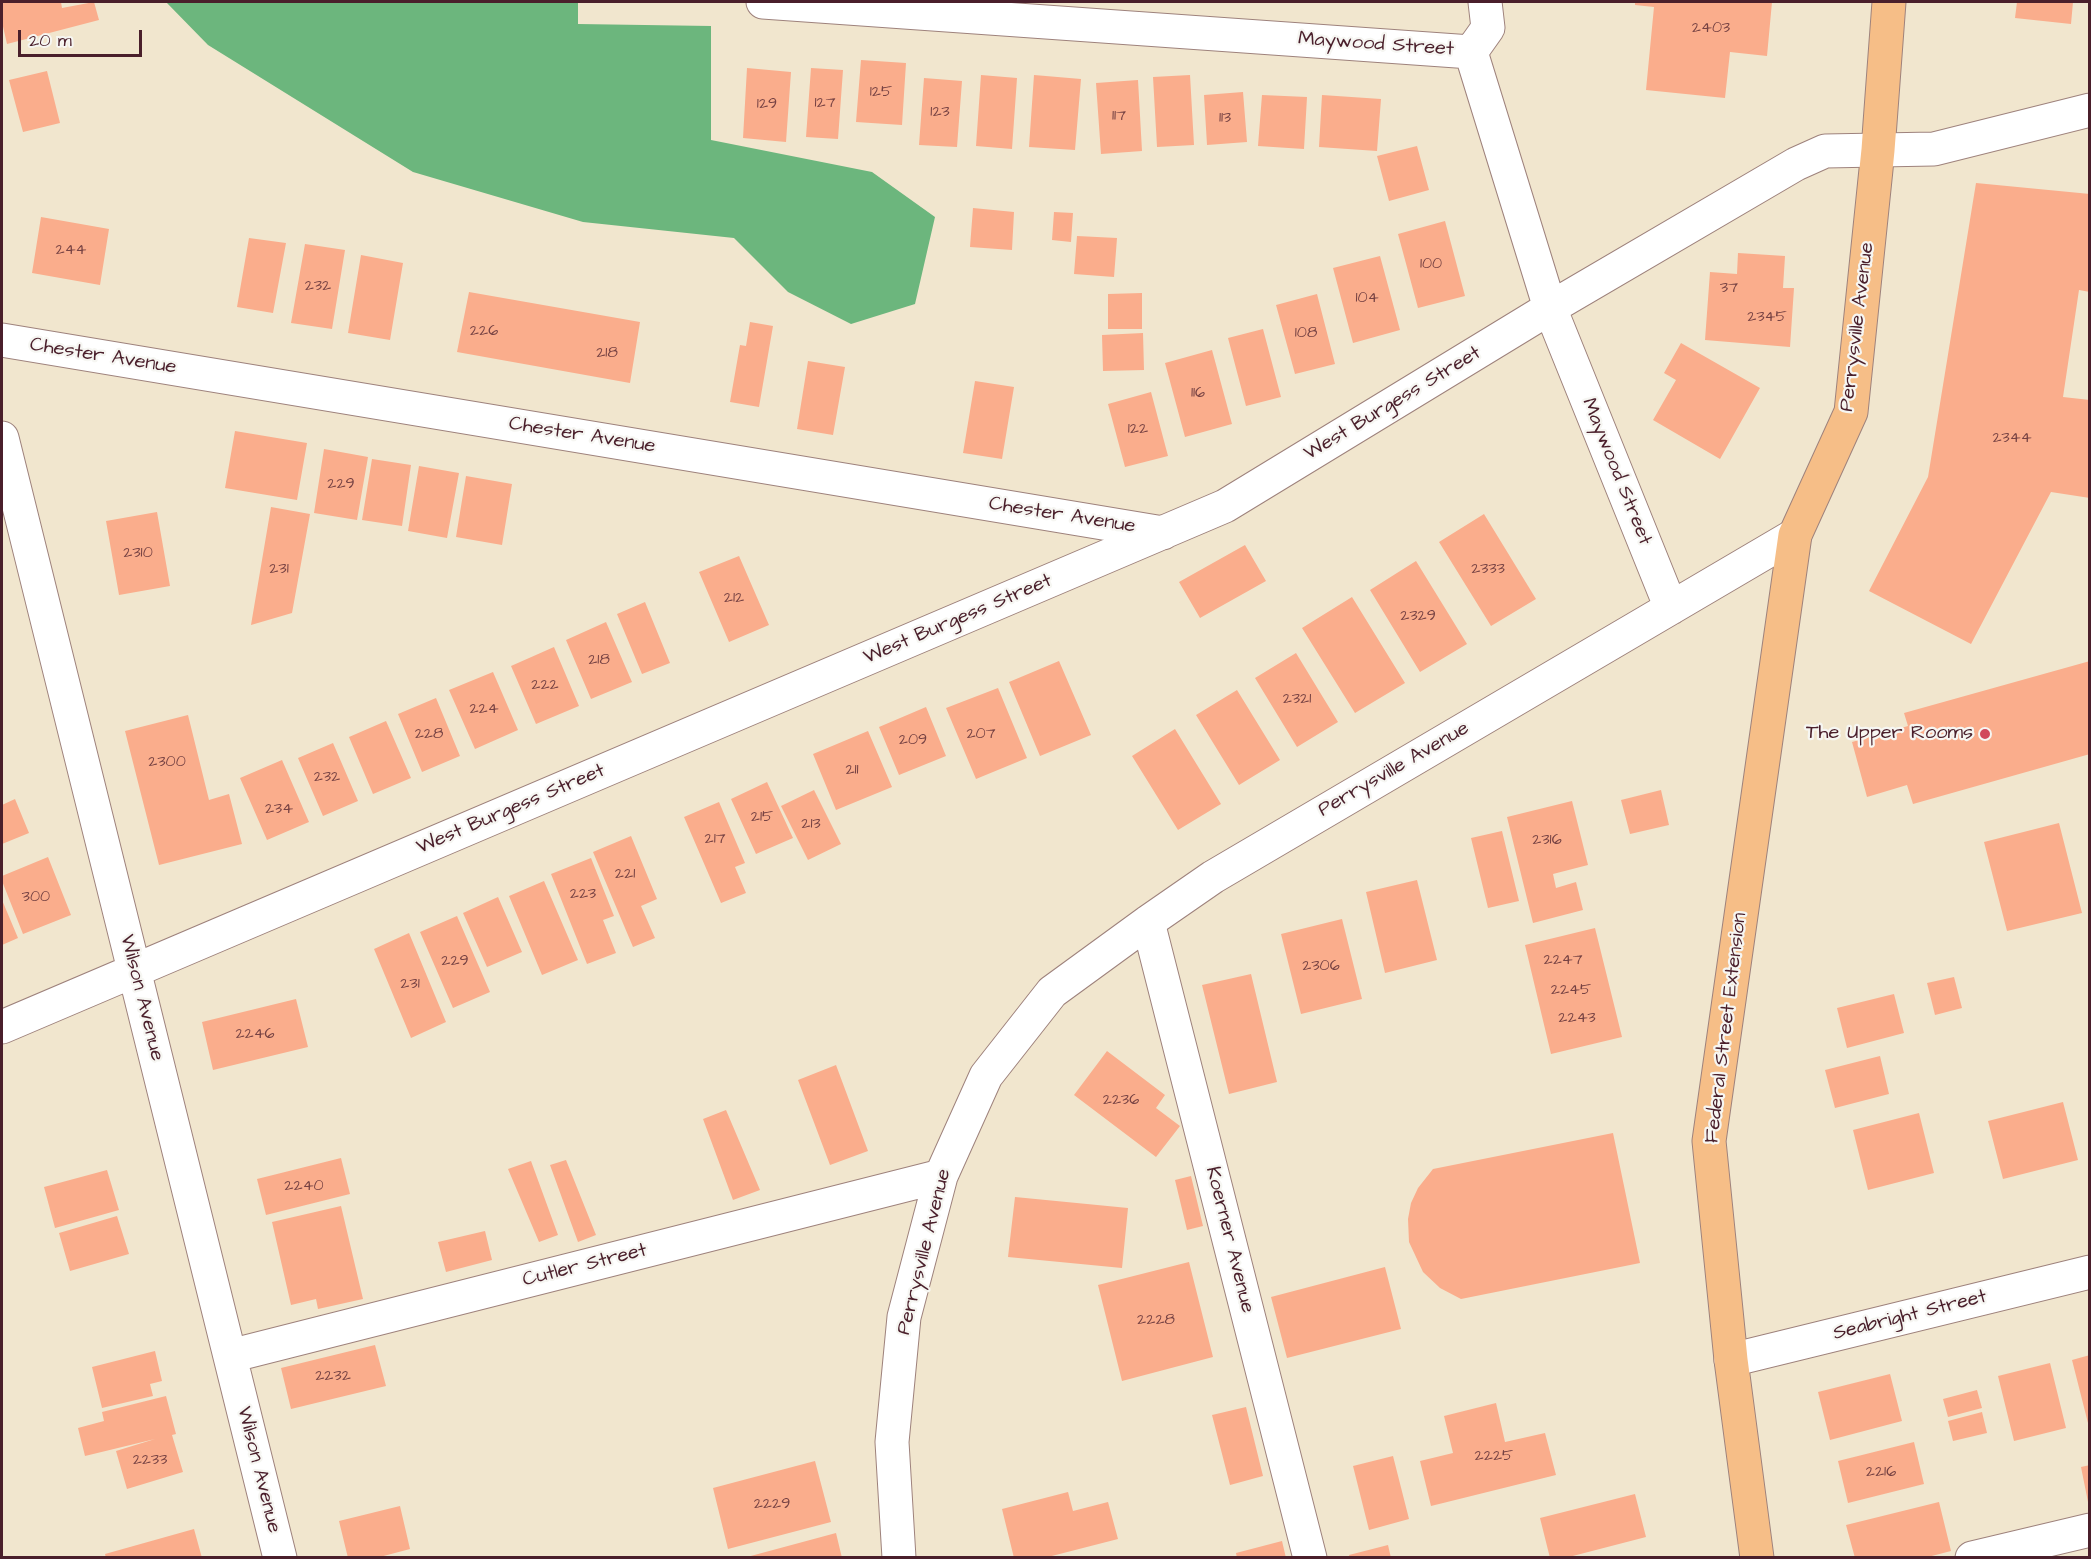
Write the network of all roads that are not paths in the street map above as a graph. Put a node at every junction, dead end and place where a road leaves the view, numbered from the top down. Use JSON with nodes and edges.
{"nodes":[{"id":1,"x":763,"y":2,"type":"edge"},
{"id":2,"x":1485,"y":2,"type":"edge"},
{"id":3,"x":1889,"y":2,"type":"edge"},
{"id":4,"x":1471,"y":51,"type":"junction"},
{"id":5,"x":2090,"y":110,"type":"edge"},
{"id":6,"x":1878,"y":150,"type":"junction"},
{"id":7,"x":1550,"y":308,"type":"junction"},
{"id":8,"x":2,"y":340,"type":"edge"},
{"id":9,"x":2,"y":438,"type":"edge"},
{"id":10,"x":1163,"y":533,"type":"junction"},
{"id":11,"x":1795,"y":535,"type":"junction"},
{"id":12,"x":14,"y":541,"type":"edge"},
{"id":13,"x":1671,"y":608,"type":"junction"},
{"id":14,"x":1148,"y":922,"type":"junction"},
{"id":15,"x":134,"y":971,"type":"junction"},
{"id":16,"x":2,"y":1027,"type":"edge"},
{"id":17,"x":941,"y":1176,"type":"junction"},
{"id":18,"x":2090,"y":1272,"type":"edge"},
{"id":19,"x":230,"y":1356,"type":"junction"},
{"id":20,"x":1731,"y":1360,"type":"junction"},
{"id":21,"x":2090,"y":1530,"type":"edge"},
{"id":22,"x":280,"y":1557,"type":"edge"},
{"id":23,"x":899,"y":1557,"type":"edge"},
{"id":24,"x":1310,"y":1557,"type":"edge"},
{"id":25,"x":1757,"y":1557,"type":"edge"},
{"id":26,"x":1972,"y":1557,"type":"edge"}],
"edges":[{"from":1,"to":4,"type":"street","name":"Maywood Street"},
{"from":2,"to":4,"type":"street"},
{"from":3,"to":6,"type":"main road","name":"Perrysville Avenue"},
{"from":4,"to":7,"type":"street","name":"Maywood Street"},
{"from":5,"to":6,"type":"street","name":"West Burgess Street"},
{"from":6,"to":7,"type":"street","name":"West Burgess Street"},
{"from":6,"to":11,"type":"main road","name":"Perrysville Avenue"},
{"from":7,"to":10,"type":"street","name":"West Burgess Street"},
{"from":7,"to":13,"type":"street","name":"Maywood Street"},
{"from":8,"to":10,"type":"street","name":"Chester Avenue"},
{"from":9,"to":12,"type":"street","name":"Wilson Avenue"},
{"from":10,"to":15,"type":"street","name":"West Burgess Street"},
{"from":11,"to":13,"type":"street","name":"Perrysville Avenue"},
{"from":11,"to":20,"type":"main road","name":"Federal Street Extension"},
{"from":12,"to":15,"type":"street","name":"Wilson Avenue"},
{"from":13,"to":14,"type":"street","name":"Perrysville Avenue"},
{"from":14,"to":17,"type":"street","name":"Perrysville Avenue"},
{"from":14,"to":24,"type":"street","name":"Koerner Avenue"},
{"from":15,"to":16,"type":"street","name":"West Burgess Street"},
{"from":15,"to":19,"type":"street","name":"Wilson Avenue"},
{"from":17,"to":19,"type":"street","name":"Cutler Street"},
{"from":17,"to":23,"type":"street","name":"Perrysville Avenue"},
{"from":18,"to":20,"type":"street","name":"Seabright Street"},
{"from":19,"to":22,"type":"street","name":"Wilson Avenue"},
{"from":20,"to":25,"type":"main road","name":"Federal Street Extension"},
{"from":21,"to":26,"type":"street"}]}
